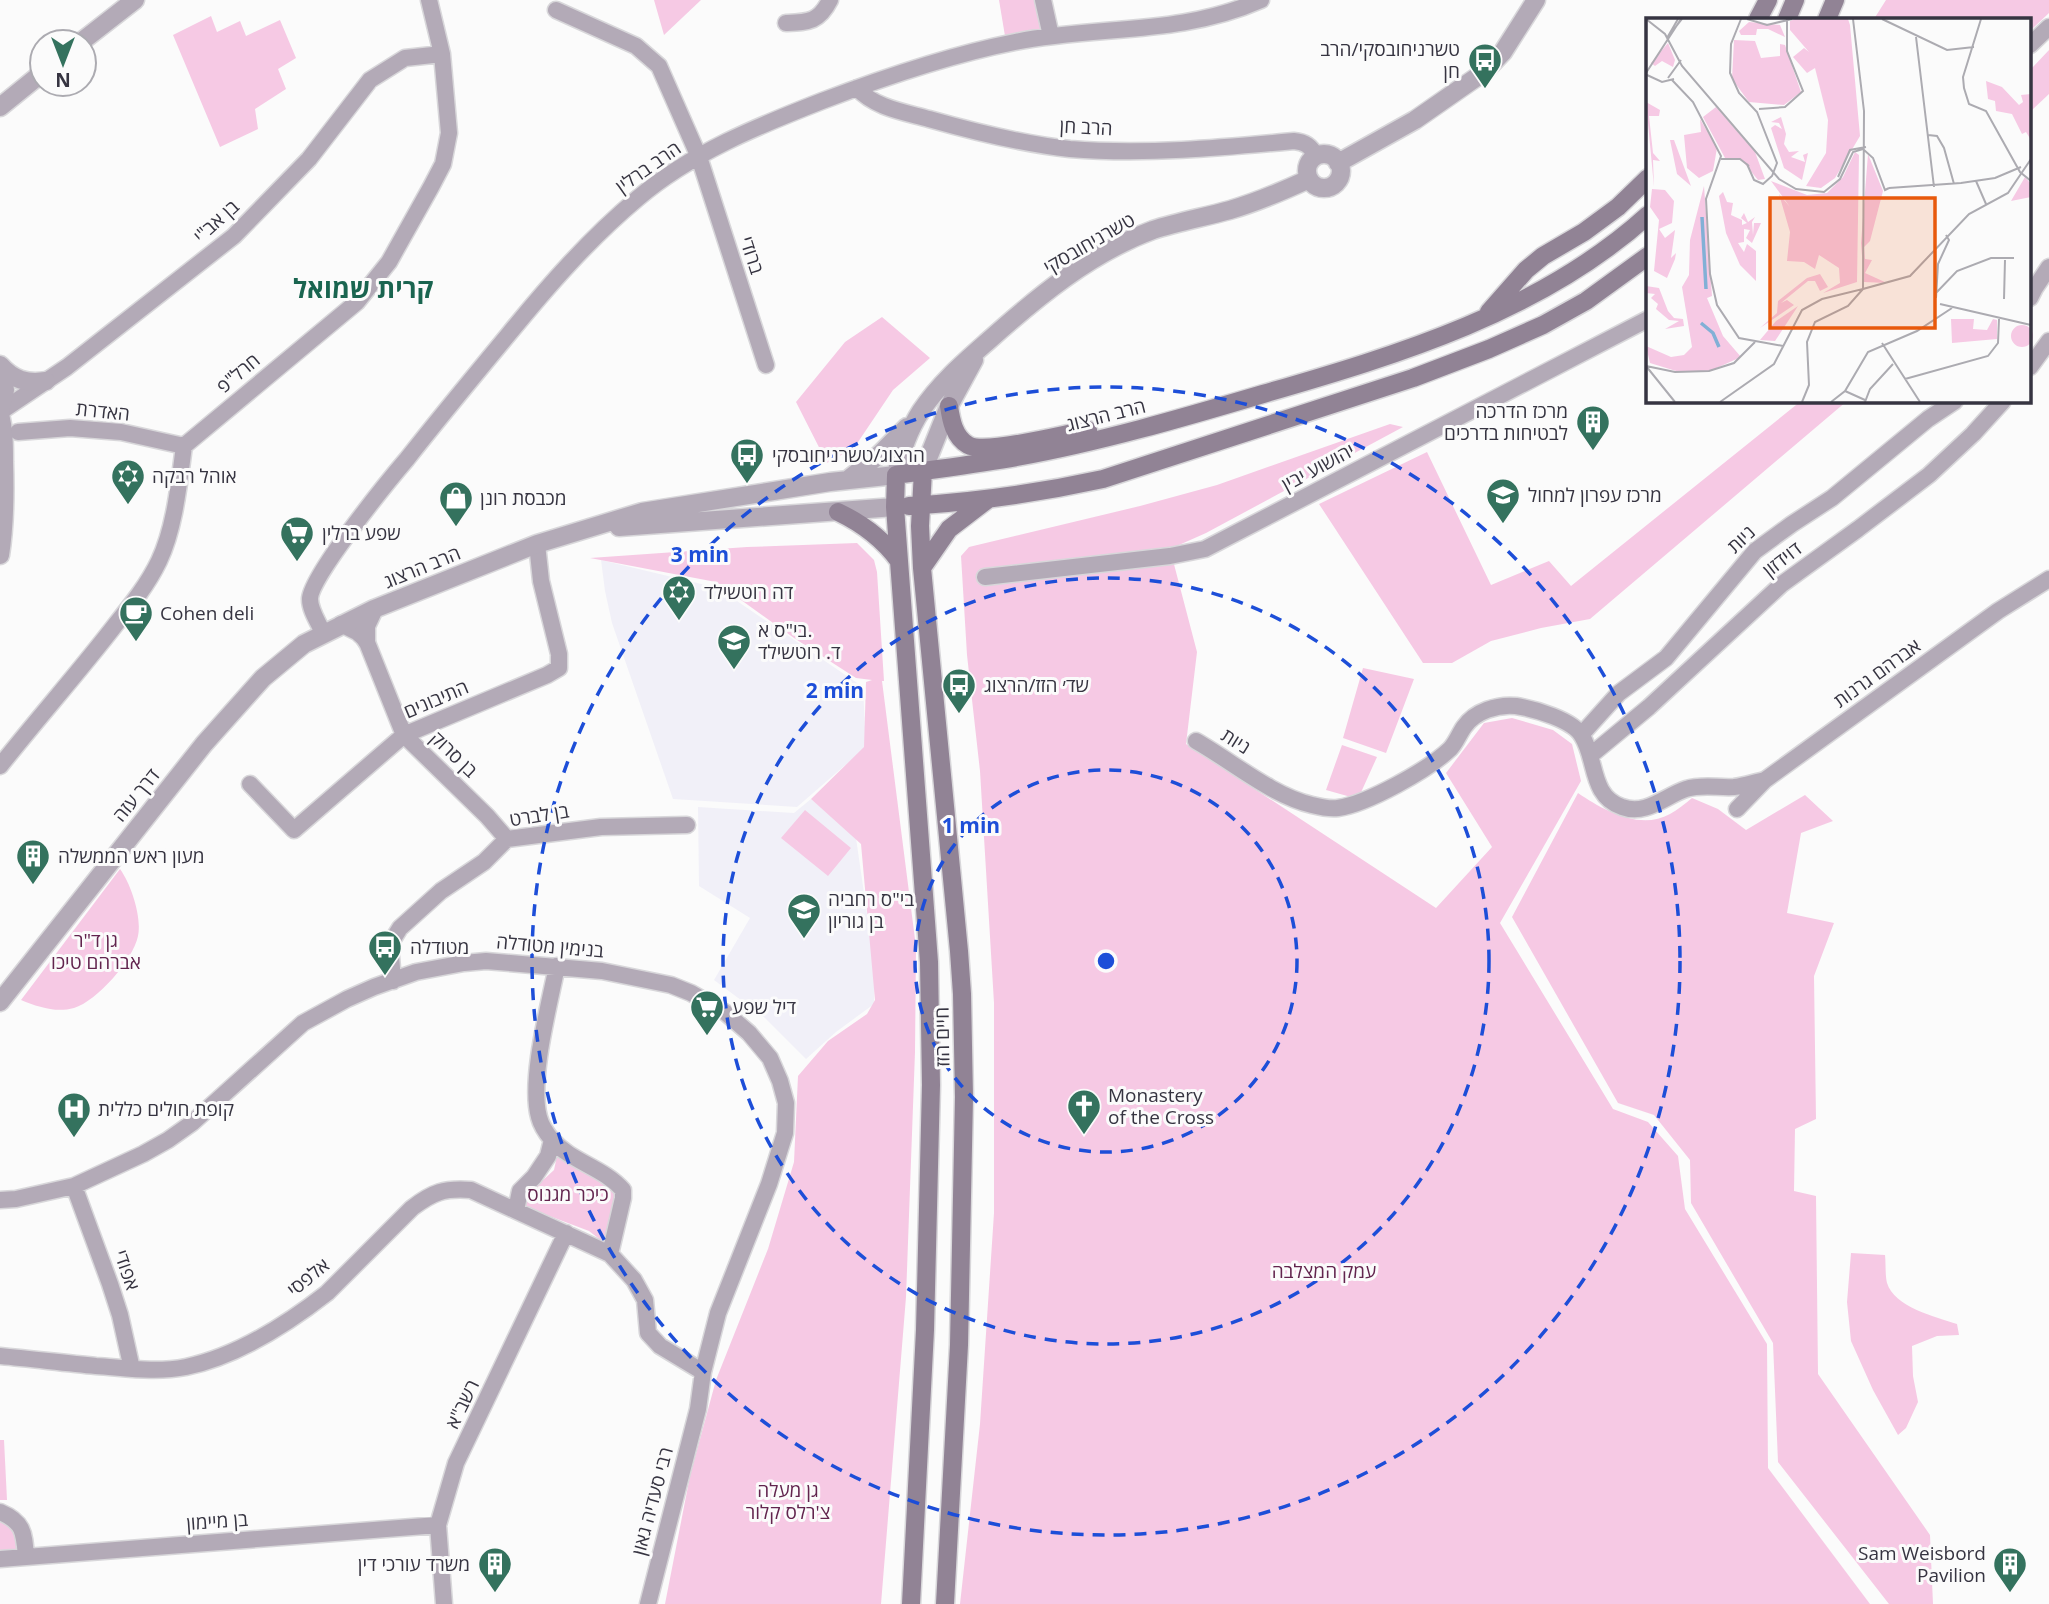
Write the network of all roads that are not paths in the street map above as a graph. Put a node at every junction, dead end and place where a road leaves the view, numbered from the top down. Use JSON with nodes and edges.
{"nodes":[{"id":1,"x":135,"y":0,"type":"edge"},
{"id":2,"x":429,"y":0,"type":"edge"},
{"id":3,"x":830,"y":0,"type":"edge"},
{"id":4,"x":1043,"y":0,"type":"edge"},
{"id":5,"x":1220,"y":0,"type":"edge"},
{"id":6,"x":1261,"y":0,"type":"edge"},
{"id":7,"x":1536,"y":0,"type":"edge"},
{"id":8,"x":1768,"y":0,"type":"edge"},
{"id":9,"x":1795,"y":0,"type":"edge"},
{"id":10,"x":1835,"y":0,"type":"edge"},
{"id":11,"x":1236,"y":4,"type":"edge"},
{"id":12,"x":556,"y":10,"type":"dead end"},
{"id":13,"x":1213,"y":17,"type":"junction"},
{"id":14,"x":1759,"y":18,"type":"edge"},
{"id":15,"x":1787,"y":18,"type":"edge"},
{"id":16,"x":1827,"y":18,"type":"edge"},
{"id":17,"x":786,"y":23,"type":"dead end"},
{"id":18,"x":2049,"y":27,"type":"edge"},
{"id":19,"x":98,"y":29,"type":"edge"},
{"id":20,"x":1051,"y":36,"type":"junction"},
{"id":21,"x":2032,"y":43,"type":"edge"},
{"id":22,"x":442,"y":54,"type":"junction"},
{"id":23,"x":28,"y":85,"type":"edge"},
{"id":24,"x":857,"y":88,"type":"junction"},
{"id":25,"x":0,"y":107,"type":"edge"},
{"id":26,"x":1317,"y":156,"type":"junction"},
{"id":27,"x":699,"y":157,"type":"junction"},
{"id":28,"x":1338,"y":163,"type":"junction"},
{"id":29,"x":1309,"y":179,"type":"junction"},
{"id":30,"x":1646,"y":180,"type":"edge"},
{"id":31,"x":1646,"y":217,"type":"edge"},
{"id":32,"x":1646,"y":257,"type":"edge"},
{"id":33,"x":2049,"y":267,"type":"edge"},
{"id":34,"x":2032,"y":295,"type":"edge"},
{"id":35,"x":1482,"y":320,"type":"junction"},
{"id":36,"x":1646,"y":320,"type":"edge"},
{"id":37,"x":2049,"y":341,"type":"edge"},
{"id":38,"x":984,"y":344,"type":"junction"},
{"id":39,"x":2032,"y":364,"type":"edge"},
{"id":40,"x":766,"y":365,"type":"dead end"},
{"id":41,"x":0,"y":366,"type":"edge"},
{"id":42,"x":46,"y":382,"type":"junction"},
{"id":43,"x":1954,"y":402,"type":"edge"},
{"id":44,"x":2002,"y":402,"type":"edge"},
{"id":45,"x":949,"y":406,"type":"junction"},
{"id":46,"x":921,"y":411,"type":"junction"},
{"id":47,"x":0,"y":413,"type":"edge"},
{"id":48,"x":1151,"y":425,"type":"junction"},
{"id":49,"x":18,"y":432,"type":"dead end"},
{"id":50,"x":184,"y":446,"type":"junction"},
{"id":51,"x":923,"y":471,"type":"junction"},
{"id":52,"x":2,"y":473,"type":"edge"},
{"id":53,"x":896,"y":475,"type":"junction"},
{"id":54,"x":847,"y":480,"type":"junction"},
{"id":55,"x":988,"y":499,"type":"junction"},
{"id":56,"x":921,"y":505,"type":"junction"},
{"id":57,"x":895,"y":507,"type":"junction"},
{"id":58,"x":838,"y":512,"type":"junction"},
{"id":59,"x":537,"y":544,"type":"junction"},
{"id":60,"x":0,"y":555,"type":"edge"},
{"id":61,"x":899,"y":561,"type":"junction"},
{"id":62,"x":922,"y":568,"type":"junction"},
{"id":63,"x":985,"y":577,"type":"dead end"},
{"id":64,"x":2049,"y":579,"type":"edge"},
{"id":65,"x":374,"y":609,"type":"junction"},
{"id":66,"x":341,"y":624,"type":"junction"},
{"id":67,"x":323,"y":633,"type":"junction"},
{"id":68,"x":366,"y":640,"type":"junction"},
{"id":69,"x":1581,"y":734,"type":"junction"},
{"id":70,"x":404,"y":736,"type":"junction"},
{"id":71,"x":1196,"y":741,"type":"dead end"},
{"id":72,"x":1591,"y":755,"type":"junction"},
{"id":73,"x":0,"y":766,"type":"edge"},
{"id":74,"x":1765,"y":780,"type":"junction"},
{"id":75,"x":250,"y":784,"type":"dead end"},
{"id":76,"x":1737,"y":809,"type":"dead end"},
{"id":77,"x":687,"y":825,"type":"dead end"},
{"id":78,"x":507,"y":839,"type":"junction"},
{"id":79,"x":557,"y":966,"type":"junction"},
{"id":80,"x":393,"y":981,"type":"junction"},
{"id":81,"x":0,"y":1002,"type":"edge"},
{"id":82,"x":552,"y":1140,"type":"junction"},
{"id":83,"x":74,"y":1186,"type":"junction"},
{"id":84,"x":0,"y":1200,"type":"edge"},
{"id":85,"x":516,"y":1210,"type":"junction"},
{"id":86,"x":566,"y":1233,"type":"junction"},
{"id":87,"x":610,"y":1254,"type":"junction"},
{"id":88,"x":0,"y":1356,"type":"edge"},
{"id":89,"x":132,"y":1369,"type":"junction"},
{"id":90,"x":703,"y":1372,"type":"junction"},
{"id":91,"x":698,"y":1409,"type":"joint"},
{"id":92,"x":0,"y":1512,"type":"edge"},
{"id":93,"x":438,"y":1525,"type":"junction"},
{"id":94,"x":26,"y":1557,"type":"junction"},
{"id":95,"x":0,"y":1559,"type":"edge"},
{"id":96,"x":444,"y":1604,"type":"edge"},
{"id":97,"x":648,"y":1604,"type":"edge"},
{"id":98,"x":911,"y":1604,"type":"edge"},
{"id":99,"x":945,"y":1604,"type":"edge"}],
"edges":[{"from":1,"to":19,"type":"street"},
{"from":2,"to":22,"type":"street","name":"חרל\"פ"},
{"from":3,"to":17,"type":"street"},
{"from":4,"to":20,"type":"street"},
{"from":5,"to":13,"type":"street"},
{"from":6,"to":11,"type":"street","name":"הרב ברלין"},
{"from":7,"to":28,"type":"street"},
{"from":8,"to":14,"type":"main road"},
{"from":9,"to":15,"type":"main road"},
{"from":10,"to":16,"type":"main road"},
{"from":11,"to":13,"type":"street","name":"הרב ברלין"},
{"from":12,"to":27,"type":"street","name":"ברודי"},
{"from":13,"to":20,"type":"street","name":"הרב ברלין"},
{"from":18,"to":21,"type":"street"},
{"from":20,"to":24,"type":"street","name":"הרב ברלין"},
{"from":22,"to":42,"type":"street","name":"בן אב\"י"},
{"from":22,"to":50,"type":"street","name":"חרל\"פ"},
{"from":23,"to":25,"type":"street"},
{"from":24,"to":26,"type":"street","name":"הרב חן"},
{"from":24,"to":27,"type":"street","name":"הרב ברלין"},
{"from":26,"to":28,"type":"street"},
{"from":26,"to":29,"type":"street"},
{"from":27,"to":40,"type":"street","name":"ברודי"},
{"from":27,"to":67,"type":"street","name":"הרב ברלין"},
{"from":28,"to":29,"type":"street"},
{"from":29,"to":38,"type":"street","name":"טשרניחובסקי"},
{"from":30,"to":35,"type":"main road"},
{"from":31,"to":35,"type":"main road","name":"הרב הרצוג"},
{"from":32,"to":55,"type":"main road","name":"הרב הרצוג"},
{"from":33,"to":34,"type":"street"},
{"from":35,"to":48,"type":"main road","name":"הרב הרצוג"},
{"from":36,"to":63,"type":"street","name":"יהושוע יבין"},
{"from":37,"to":39,"type":"street"},
{"from":38,"to":45,"type":"street","name":"טשרניחובסקי"},
{"from":38,"to":46,"type":"street","name":"טשרניחובסקי"},
{"from":41,"to":42,"type":"street"},
{"from":41,"to":47,"type":"street"},
{"from":42,"to":47,"type":"street","name":"בן אב\"י"},
{"from":43,"to":69,"type":"street","name":"ניות"},
{"from":44,"to":72,"type":"street","name":"דוידזון"},
{"from":45,"to":48,"type":"main road"},
{"from":45,"to":51,"type":"street","name":"טשרניחובסקי"},
{"from":46,"to":53,"type":"street","name":"טשרניחובסקי"},
{"from":46,"to":54,"type":"street"},
{"from":47,"to":52,"type":"street"},
{"from":48,"to":51,"type":"main road","name":"הרב הרצוג"},
{"from":49,"to":50,"type":"street","name":"האדרת"},
{"from":50,"to":73,"type":"street"},
{"from":51,"to":53,"type":"main road","name":"הרב הרצוג"},
{"from":51,"to":56,"type":"main road","name":"חיים הזז"},
{"from":52,"to":60,"type":"street"},
{"from":53,"to":54,"type":"street","name":"הרב הרצוג"},
{"from":53,"to":57,"type":"main road","name":"חיים הזז"},
{"from":54,"to":59,"type":"street","name":"הרב הרצוג"},
{"from":55,"to":56,"type":"main road","name":"הרב הרצוג"},
{"from":55,"to":62,"type":"main road"},
{"from":56,"to":57,"type":"main road","name":"הרב הרצוג"},
{"from":56,"to":62,"type":"main road","name":"חיים הזז"},
{"from":57,"to":58,"type":"street","name":"הרב הרצוג"},
{"from":57,"to":61,"type":"main road","name":"חיים הזז"},
{"from":58,"to":59,"type":"street","name":"הרב הרצוג"},
{"from":58,"to":61,"type":"main road"},
{"from":59,"to":65,"type":"street","name":"הרב הרצוג"},
{"from":59,"to":70,"type":"street","name":"התיבונים"},
{"from":61,"to":98,"type":"main road","name":"חיים הזז"},
{"from":62,"to":99,"type":"main road","name":"חיים הזז"},
{"from":64,"to":74,"type":"street","name":"אברהם גרנות"},
{"from":65,"to":66,"type":"street","name":"הרב הרצוג"},
{"from":65,"to":68,"type":"street"},
{"from":66,"to":67,"type":"street","name":"הרב הרצוג"},
{"from":66,"to":68,"type":"street"},
{"from":67,"to":81,"type":"street","name":"דרך עזה"},
{"from":68,"to":70,"type":"street","name":"בן סרוק"},
{"from":69,"to":71,"type":"street","name":"ניות"},
{"from":69,"to":72,"type":"street"},
{"from":70,"to":75,"type":"street","name":"התיבונים"},
{"from":70,"to":78,"type":"street","name":"בן סרוק"},
{"from":72,"to":74,"type":"street"},
{"from":74,"to":76,"type":"street","name":"אברהם גרנות"},
{"from":77,"to":78,"type":"street","name":"בן לברט"},
{"from":78,"to":80,"type":"street","name":"בן לברט"},
{"from":79,"to":80,"type":"street","name":"בנימין מטודלה"},
{"from":79,"to":82,"type":"street"},
{"from":79,"to":90,"type":"street","name":"בנימין מטודלה"},
{"from":80,"to":83,"type":"street","name":"בנימין מטודלה"},
{"from":82,"to":85,"type":"street"},
{"from":82,"to":87,"type":"street"},
{"from":83,"to":84,"type":"street","name":"בנימין מטודלה"},
{"from":83,"to":89,"type":"street","name":"אפודי"},
{"from":85,"to":86,"type":"street","name":"אלפסי"},
{"from":85,"to":89,"type":"street","name":"אלפסי"},
{"from":86,"to":87,"type":"street","name":"אלפסי"},
{"from":86,"to":93,"type":"street","name":"רשב\"א"},
{"from":87,"to":90,"type":"street"},
{"from":88,"to":89,"type":"street","name":"אלפסי"},
{"from":90,"to":91,"type":"street","name":"בנימין מטודלה"},
{"from":91,"to":97,"type":"street","name":"רבי סעדיה גאון"},
{"from":92,"to":94,"type":"street"},
{"from":93,"to":94,"type":"street","name":"בן מיימון"},
{"from":93,"to":96,"type":"street","name":"רשב\"א"},
{"from":94,"to":95,"type":"street","name":"בן מיימון"}]}
